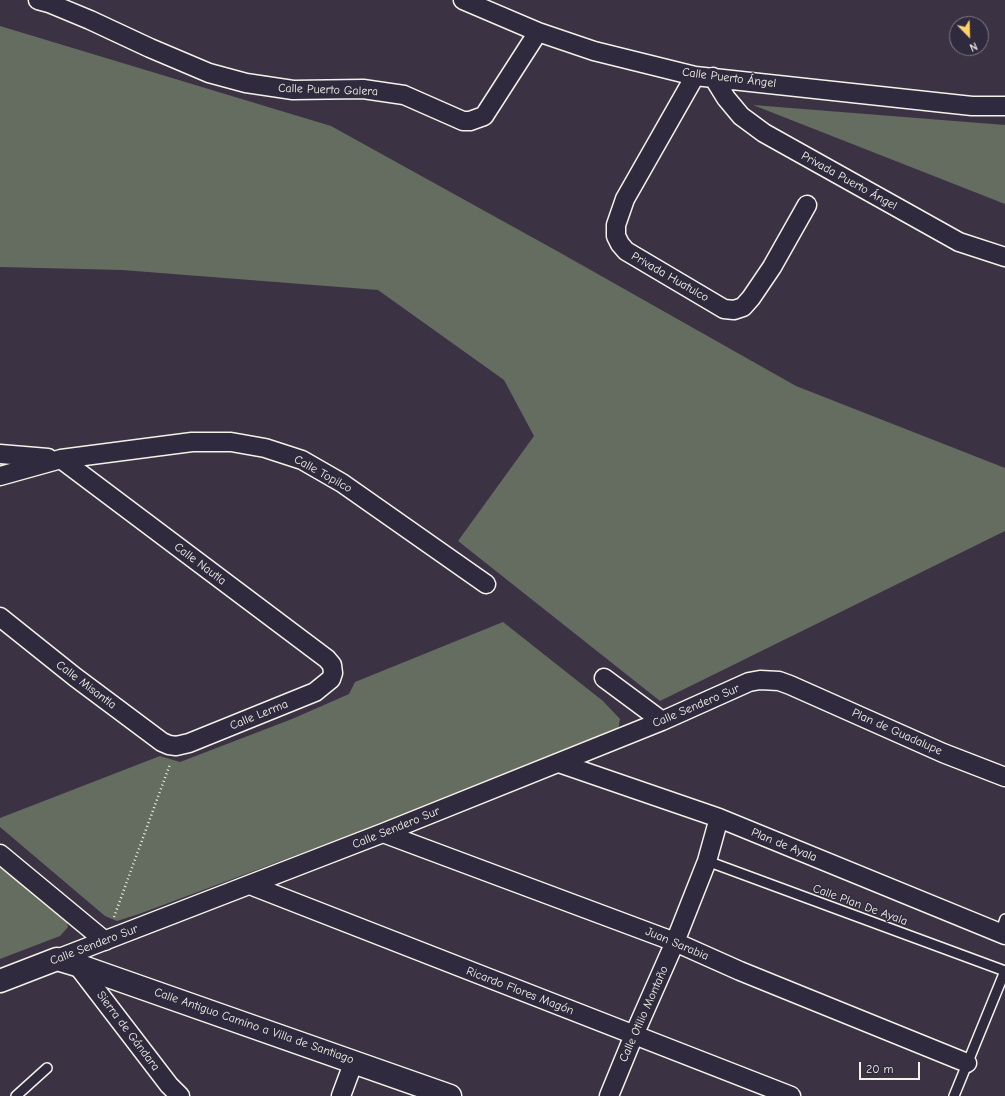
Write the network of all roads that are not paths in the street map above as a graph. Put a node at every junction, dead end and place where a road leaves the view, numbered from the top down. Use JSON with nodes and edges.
{"nodes":[{"id":1,"x":38,"y":0,"type":"edge"},
{"id":2,"x":463,"y":0,"type":"edge"},
{"id":3,"x":538,"y":32,"type":"junction"},
{"id":4,"x":695,"y":76,"type":"junction"},
{"id":5,"x":713,"y":77,"type":"junction"},
{"id":6,"x":1005,"y":106,"type":"edge"},
{"id":7,"x":807,"y":206,"type":"dead end"},
{"id":8,"x":1005,"y":257,"type":"edge"},
{"id":9,"x":0,"y":454,"type":"edge"},
{"id":10,"x":61,"y":459,"type":"junction"},
{"id":11,"x":0,"y":476,"type":"edge"},
{"id":12,"x":486,"y":584,"type":"dead end"},
{"id":13,"x":0,"y":617,"type":"edge"},
{"id":14,"x":334,"y":673,"type":"joint"},
{"id":15,"x":604,"y":678,"type":"dead end"},
{"id":16,"x":790,"y":685,"type":"joint"},
{"id":17,"x":662,"y":721,"type":"junction"},
{"id":18,"x":176,"y":746,"type":"joint"},
{"id":19,"x":559,"y":763,"type":"junction"},
{"id":20,"x":1005,"y":777,"type":"edge"},
{"id":21,"x":719,"y":818,"type":"junction"},
{"id":22,"x":384,"y":833,"type":"junction"},
{"id":23,"x":0,"y":854,"type":"edge"},
{"id":24,"x":707,"y":861,"type":"junction"},
{"id":25,"x":250,"y":885,"type":"junction"},
{"id":26,"x":1003,"y":929,"type":"edge"},
{"id":27,"x":105,"y":941,"type":"junction"},
{"id":28,"x":676,"y":942,"type":"junction"},
{"id":29,"x":67,"y":962,"type":"junction"},
{"id":30,"x":1005,"y":971,"type":"edge"},
{"id":31,"x":0,"y":980,"type":"edge"},
{"id":32,"x":634,"y":1035,"type":"junction"},
{"id":33,"x":354,"y":1061,"type":"junction"},
{"id":34,"x":967,"y":1063,"type":"junction"},
{"id":35,"x":47,"y":1068,"type":"dead end"},
{"id":36,"x":16,"y":1096,"type":"edge"},
{"id":37,"x":180,"y":1096,"type":"edge"},
{"id":38,"x":341,"y":1096,"type":"edge"},
{"id":39,"x":450,"y":1096,"type":"edge"},
{"id":40,"x":609,"y":1096,"type":"edge"},
{"id":41,"x":791,"y":1096,"type":"edge"},
{"id":42,"x":954,"y":1096,"type":"edge"}],
"edges":[{"from":1,"to":3,"type":"street","name":"Calle Puerto Galera"},
{"from":2,"to":3,"type":"street","name":"Calle Puerto Ángel"},
{"from":3,"to":4,"type":"street","name":"Calle Puerto Ángel"},
{"from":4,"to":5,"type":"street","name":"Calle Puerto Ángel"},
{"from":4,"to":7,"type":"street","name":"Privada Huatulco"},
{"from":5,"to":6,"type":"street","name":"Calle Puerto Ángel"},
{"from":5,"to":8,"type":"street","name":"Privada Puerto Ángel"},
{"from":9,"to":10,"type":"street","name":"Calle Topilco"},
{"from":10,"to":11,"type":"street","name":"Calle Topilco"},
{"from":10,"to":12,"type":"street","name":"Calle Topilco"},
{"from":10,"to":14,"type":"street","name":"Calle Nautla"},
{"from":13,"to":18,"type":"street","name":"Calle Misantla"},
{"from":14,"to":18,"type":"street","name":"Calle Lerma"},
{"from":15,"to":17,"type":"street"},
{"from":16,"to":17,"type":"street","name":"Calle Sendero Sur"},
{"from":16,"to":20,"type":"street","name":"Plan de Guadalupe"},
{"from":17,"to":19,"type":"street","name":"Calle Sendero Sur"},
{"from":19,"to":21,"type":"street","name":"Plan de Ayala"},
{"from":19,"to":22,"type":"street","name":"Calle Sendero Sur"},
{"from":21,"to":24,"type":"street","name":"Calle Otilio Montaño"},
{"from":21,"to":26,"type":"street","name":"Plan de Ayala"},
{"from":22,"to":25,"type":"street","name":"Calle Sendero Sur"},
{"from":22,"to":28,"type":"street","name":"Juan Sarabia"},
{"from":23,"to":27,"type":"street"},
{"from":24,"to":28,"type":"street","name":"Calle Otilio Montaño"},
{"from":24,"to":30,"type":"lane","name":"Calle Plan De Ayala"},
{"from":25,"to":27,"type":"street","name":"Calle Sendero Sur"},
{"from":25,"to":32,"type":"street","name":"Ricardo Flores Magón"},
{"from":27,"to":29,"type":"street","name":"Calle Sendero Sur"},
{"from":28,"to":32,"type":"street","name":"Calle Otilio Montaño"},
{"from":28,"to":34,"type":"street","name":"Juan Sarabia"},
{"from":29,"to":31,"type":"street","name":"Calle Sendero Sur"},
{"from":29,"to":33,"type":"street","name":"Calle Antiguo Camino a Villa de Santiago"},
{"from":29,"to":37,"type":"street","name":"Sierra de Gándara"},
{"from":30,"to":34,"type":"lane"},
{"from":32,"to":40,"type":"street","name":"Calle Otilio Montaño"},
{"from":32,"to":41,"type":"street","name":"Ricardo Flores Magón"},
{"from":33,"to":38,"type":"street"},
{"from":33,"to":39,"type":"street","name":"Calle Antiguo Camino a Villa de Santiago"},
{"from":34,"to":42,"type":"lane"},
{"from":35,"to":36,"type":"lane"}]}
